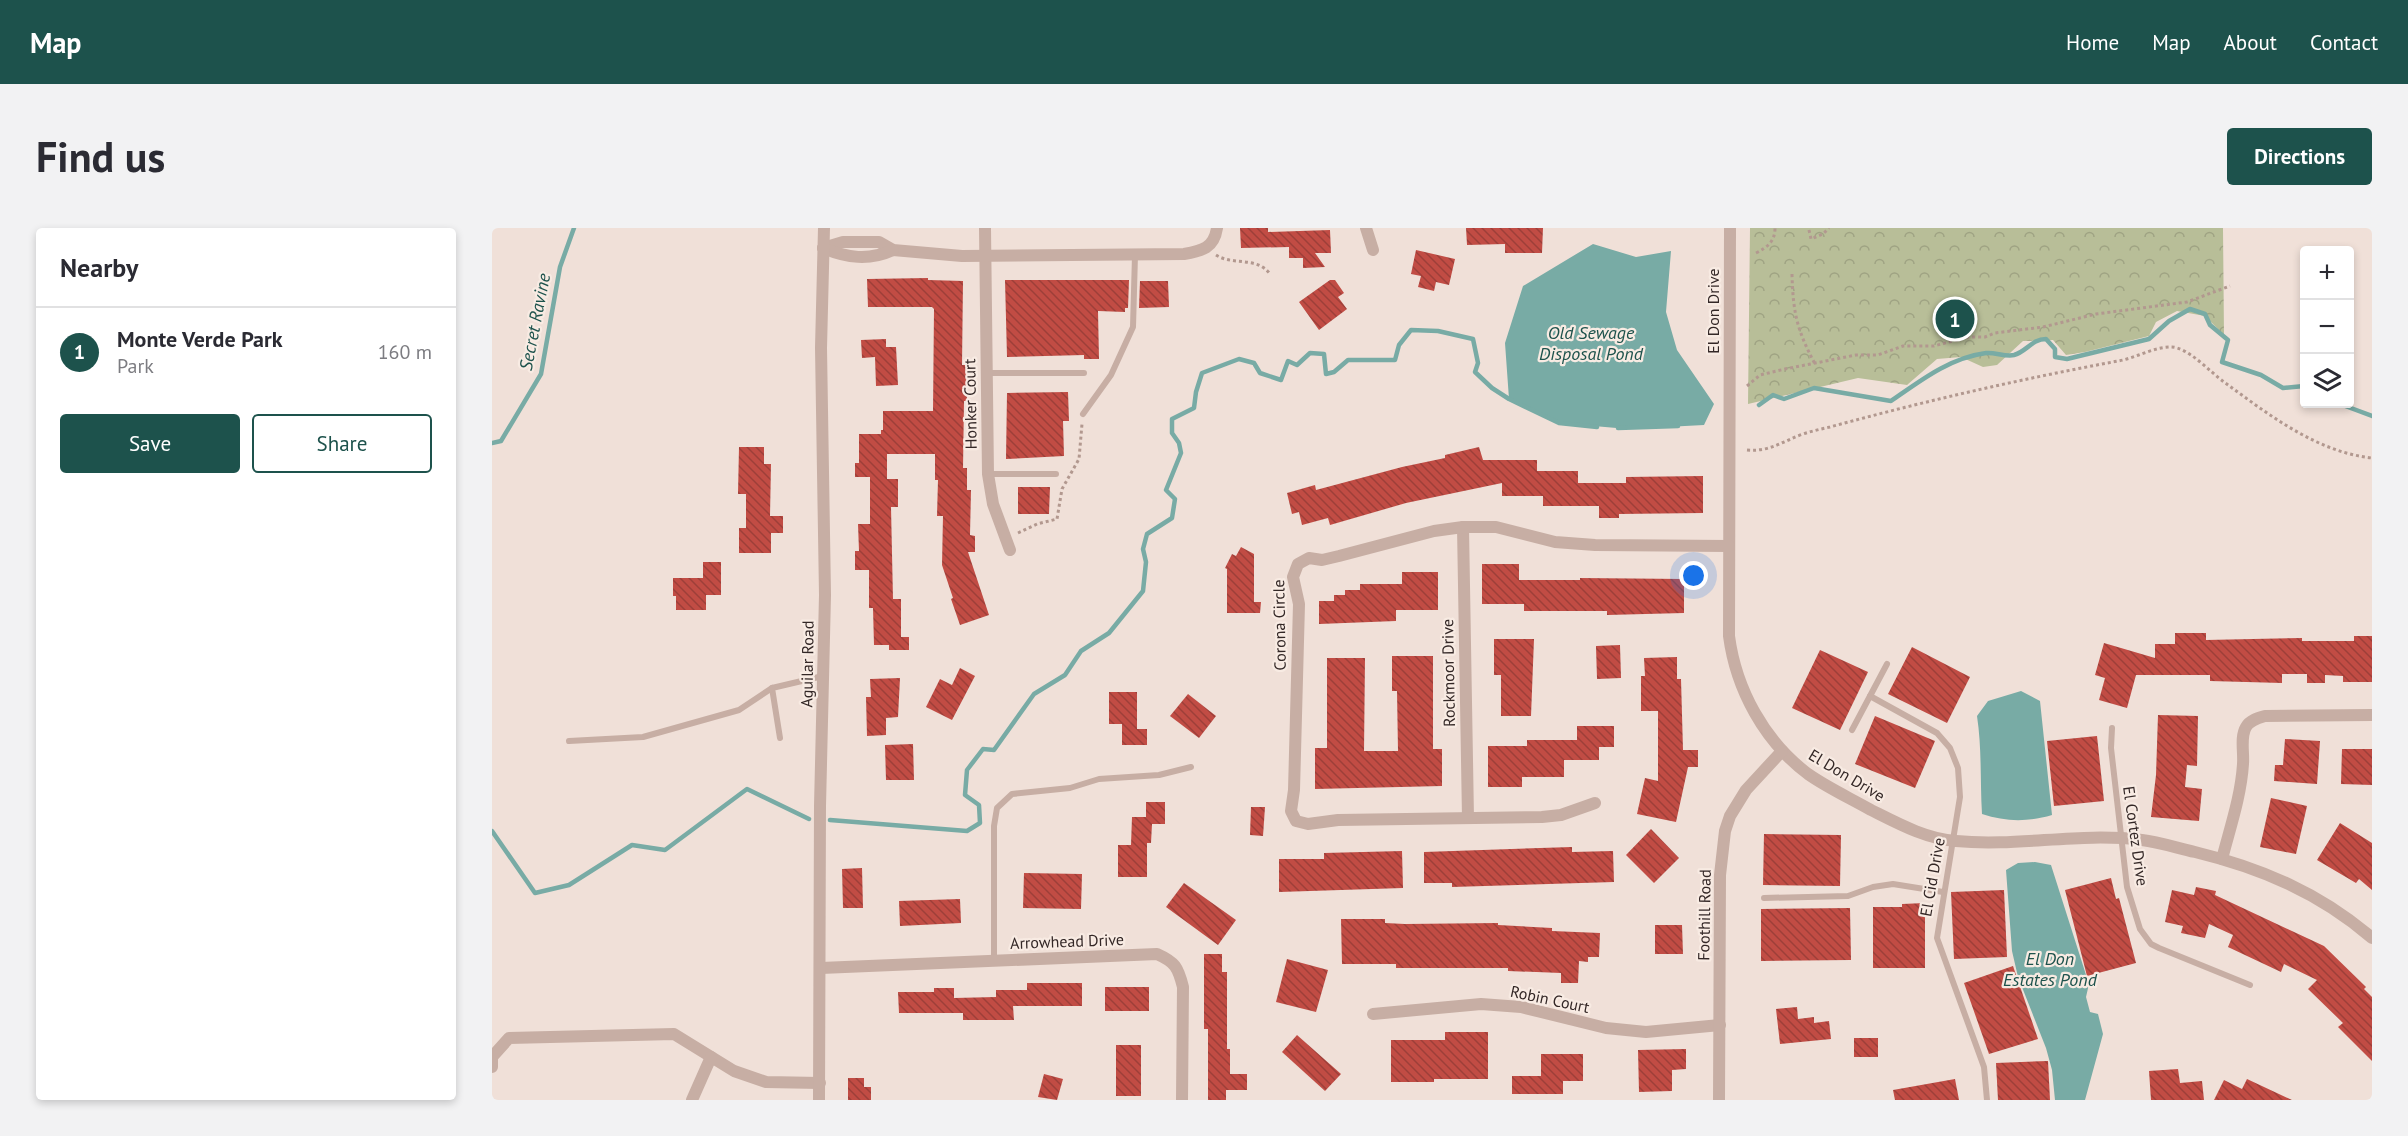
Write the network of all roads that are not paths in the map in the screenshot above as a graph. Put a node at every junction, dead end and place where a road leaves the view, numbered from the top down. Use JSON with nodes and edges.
{"nodes":[{"id":1,"x":824,"y":228,"type":"edge"},
{"id":2,"x":985,"y":228,"type":"edge"},
{"id":3,"x":1217,"y":228,"type":"edge"},
{"id":4,"x":1366,"y":228,"type":"edge"},
{"id":5,"x":1730,"y":228,"type":"edge"},
{"id":6,"x":823,"y":248,"type":"junction"},
{"id":7,"x":1372,"y":250,"type":"dead end"},
{"id":8,"x":1135,"y":254,"type":"junction"},
{"id":9,"x":985,"y":256,"type":"junction"},
{"id":10,"x":986,"y":373,"type":"junction"},
{"id":11,"x":1084,"y":373,"type":"dead end"},
{"id":12,"x":1083,"y":414,"type":"road end"},
{"id":13,"x":988,"y":474,"type":"junction"},
{"id":14,"x":1056,"y":474,"type":"dead end"},
{"id":15,"x":1463,"y":527,"type":"junction"},
{"id":16,"x":1007,"y":544,"type":"road end"},
{"id":17,"x":1729,"y":546,"type":"junction"},
{"id":18,"x":1887,"y":664,"type":"dead end"},
{"id":19,"x":823,"y":676,"type":"junction"},
{"id":20,"x":772,"y":688,"type":"junction"},
{"id":21,"x":1870,"y":696,"type":"junction"},
{"id":22,"x":2372,"y":715,"type":"edge"},
{"id":23,"x":2112,"y":728,"type":"dead end"},
{"id":24,"x":1852,"y":730,"type":"dead end"},
{"id":25,"x":780,"y":738,"type":"dead end"},
{"id":26,"x":569,"y":741,"type":"dead end"},
{"id":27,"x":1782,"y":750,"type":"junction"},
{"id":28,"x":1191,"y":767,"type":"dead end"},
{"id":29,"x":1594,"y":803,"type":"dead end"},
{"id":30,"x":1468,"y":818,"type":"junction"},
{"id":31,"x":2120,"y":838,"type":"junction"},
{"id":32,"x":1952,"y":841,"type":"junction"},
{"id":33,"x":2222,"y":859,"type":"junction"},
{"id":34,"x":1943,"y":892,"type":"junction"},
{"id":35,"x":1764,"y":898,"type":"dead end"},
{"id":36,"x":2372,"y":939,"type":"edge"},
{"id":37,"x":994,"y":961,"type":"junction"},
{"id":38,"x":821,"y":968,"type":"junction"},
{"id":39,"x":2250,"y":985,"type":"dead end"},
{"id":40,"x":1373,"y":1014,"type":"dead end"},
{"id":41,"x":1720,"y":1025,"type":"junction"},
{"id":42,"x":711,"y":1057,"type":"junction"},
{"id":43,"x":492,"y":1067,"type":"edge"},
{"id":44,"x":820,"y":1083,"type":"junction"},
{"id":45,"x":692,"y":1100,"type":"edge"},
{"id":46,"x":819,"y":1100,"type":"edge"},
{"id":47,"x":1182,"y":1100,"type":"edge"},
{"id":48,"x":1719,"y":1100,"type":"edge"},
{"id":49,"x":1987,"y":1100,"type":"edge"}],
"edges":[{"from":1,"to":6,"type":"street","name":"Aguilar Road"},
{"from":2,"to":9,"type":"street","name":"Honker Court"},
{"from":3,"to":8,"type":"street"},
{"from":4,"to":7,"type":"street"},
{"from":5,"to":17,"type":"street","name":"El Don Drive"},
{"from":6,"to":9,"type":"street"},
{"from":6,"to":19,"type":"street","name":"Aguilar Road"},
{"from":8,"to":9,"type":"street"},
{"from":8,"to":12,"type":"lane"},
{"from":9,"to":10,"type":"street","name":"Honker Court"},
{"from":10,"to":11,"type":"lane"},
{"from":10,"to":13,"type":"street","name":"Honker Court"},
{"from":13,"to":14,"type":"lane"},
{"from":13,"to":16,"type":"street","name":"Honker Court"},
{"from":15,"to":17,"type":"street","name":"Corona Circle"},
{"from":15,"to":30,"type":"street","name":"Rockmoor Drive"},
{"from":15,"to":30,"type":"street","name":"Corona Circle"},
{"from":17,"to":27,"type":"street","name":"El Don Drive"},
{"from":18,"to":21,"type":"lane"},
{"from":19,"to":20,"type":"lane"},
{"from":19,"to":38,"type":"street","name":"Aguilar Road"},
{"from":20,"to":25,"type":"lane"},
{"from":20,"to":26,"type":"lane"},
{"from":21,"to":24,"type":"lane"},
{"from":21,"to":32,"type":"lane","name":"El Cid Drive"},
{"from":22,"to":33,"type":"street"},
{"from":23,"to":31,"type":"lane","name":"El Cortez Drive"},
{"from":27,"to":32,"type":"street","name":"El Don Drive"},
{"from":27,"to":41,"type":"street","name":"Foothill Road"},
{"from":28,"to":37,"type":"lane"},
{"from":29,"to":30,"type":"street","name":"Corona Circle"},
{"from":31,"to":32,"type":"street","name":"El Don Drive"},
{"from":31,"to":33,"type":"street","name":"El Don Drive"},
{"from":31,"to":39,"type":"lane","name":"El Cortez Drive"},
{"from":32,"to":34,"type":"lane","name":"El Cid Drive"},
{"from":33,"to":36,"type":"street","name":"El Don Drive"},
{"from":34,"to":35,"type":"lane"},
{"from":34,"to":49,"type":"lane","name":"El Cid Drive"},
{"from":37,"to":38,"type":"street","name":"Arrowhead Drive"},
{"from":37,"to":47,"type":"street","name":"Arrowhead Drive"},
{"from":38,"to":44,"type":"street","name":"Aguilar Road"},
{"from":40,"to":41,"type":"street","name":"Robin Court"},
{"from":41,"to":48,"type":"street","name":"Foothill Road"},
{"from":42,"to":43,"type":"street"},
{"from":42,"to":44,"type":"street"},
{"from":42,"to":45,"type":"street"},
{"from":44,"to":46,"type":"street","name":"Aguilar Road"}]}
